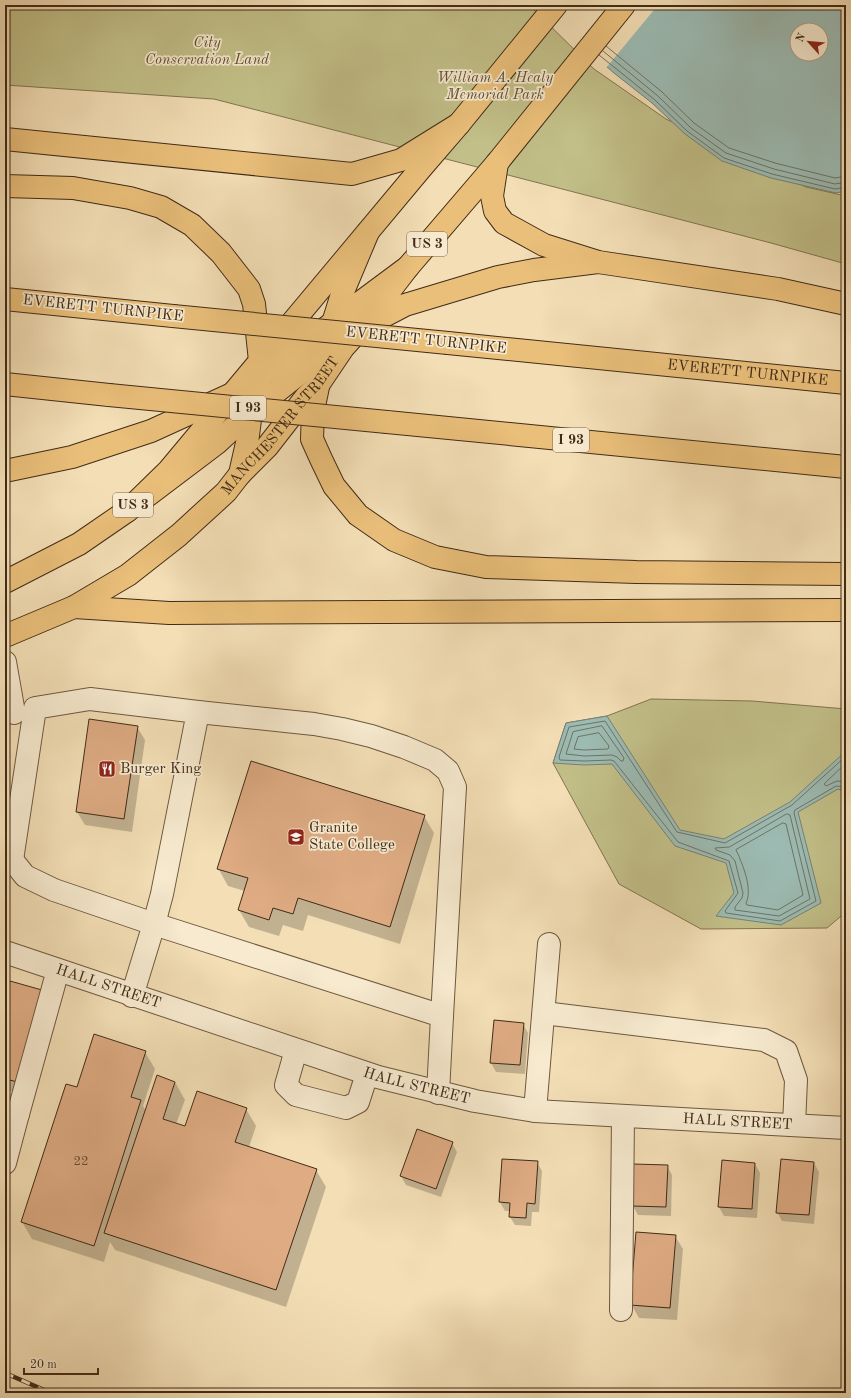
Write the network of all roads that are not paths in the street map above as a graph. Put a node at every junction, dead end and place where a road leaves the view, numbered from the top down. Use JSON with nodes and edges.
{"nodes":[{"id":1,"x":556,"y":5,"type":"edge"},
{"id":2,"x":624,"y":5,"type":"edge"},
{"id":3,"x":459,"y":124,"type":"junction"},
{"id":4,"x":5,"y":139,"type":"edge"},
{"id":5,"x":497,"y":163,"type":"junction"},
{"id":6,"x":5,"y":186,"type":"edge"},
{"id":7,"x":368,"y":232,"type":"junction"},
{"id":8,"x":598,"y":262,"type":"junction"},
{"id":9,"x":408,"y":267,"type":"junction"},
{"id":10,"x":5,"y":299,"type":"edge"},
{"id":11,"x":846,"y":304,"type":"edge"},
{"id":12,"x":333,"y":323,"type":"junction"},
{"id":13,"x":361,"y":328,"type":"junction"},
{"id":14,"x":324,"y":353,"type":"junction"},
{"id":15,"x":260,"y":369,"type":"junction"},
{"id":16,"x":5,"y":384,"type":"edge"},
{"id":17,"x":846,"y":384,"type":"edge"},
{"id":18,"x":318,"y":385,"type":"junction"},
{"id":19,"x":232,"y":394,"type":"junction"},
{"id":20,"x":251,"y":412,"type":"junction"},
{"id":21,"x":846,"y":467,"type":"edge"},
{"id":22,"x":5,"y":471,"type":"edge"},
{"id":23,"x":240,"y":474,"type":"junction"},
{"id":24,"x":127,"y":510,"type":"junction"},
{"id":25,"x":846,"y":574,"type":"edge"},
{"id":26,"x":5,"y":582,"type":"edge"},
{"id":27,"x":74,"y":607,"type":"junction"},
{"id":28,"x":846,"y":610,"type":"edge"},
{"id":29,"x":5,"y":636,"type":"edge"},
{"id":30,"x":5,"y":662,"type":"edge"},
{"id":31,"x":18,"y":712,"type":"edge"},
{"id":32,"x":198,"y":712,"type":"junction"},
{"id":33,"x":9,"y":856,"type":"edge"},
{"id":34,"x":154,"y":924,"type":"junction"},
{"id":35,"x":549,"y":944,"type":"dead end"},
{"id":36,"x":5,"y":952,"type":"edge"},
{"id":37,"x":58,"y":970,"type":"junction"},
{"id":38,"x":132,"y":996,"type":"junction"},
{"id":39,"x":544,"y":1013,"type":"junction"},
{"id":40,"x":442,"y":1016,"type":"junction"},
{"id":41,"x":296,"y":1050,"type":"junction"},
{"id":42,"x":367,"y":1074,"type":"junction"},
{"id":43,"x":438,"y":1093,"type":"junction"},
{"id":44,"x":535,"y":1111,"type":"junction"},
{"id":45,"x":623,"y":1116,"type":"junction"},
{"id":46,"x":12,"y":1119,"type":"edge"},
{"id":47,"x":794,"y":1125,"type":"junction"},
{"id":48,"x":846,"y":1128,"type":"edge"},
{"id":49,"x":5,"y":1163,"type":"edge"},
{"id":50,"x":621,"y":1310,"type":"dead end"}],
"edges":[{"from":1,"to":3,"type":"main road"},
{"from":2,"to":5,"type":"main road","name":"MANCHESTER STREET","number":"US 3"},
{"from":3,"to":4,"type":"main road"},
{"from":3,"to":7,"type":"main road"},
{"from":5,"to":8,"type":"main road"},
{"from":5,"to":9,"type":"main road","name":"MANCHESTER STREET","number":"US 3"},
{"from":6,"to":15,"type":"main road"},
{"from":7,"to":12,"type":"main road"},
{"from":7,"to":15,"type":"main road"},
{"from":8,"to":11,"type":"main road"},
{"from":8,"to":13,"type":"main road"},
{"from":9,"to":12,"type":"main road"},
{"from":9,"to":13,"type":"main road","name":"MANCHESTER STREET","number":"US 3"},
{"from":10,"to":17,"type":"main road","name":"EVERETT TURNPIKE","bridge":true},
{"from":12,"to":14,"type":"main road"},
{"from":12,"to":15,"type":"main road"},
{"from":13,"to":14,"type":"main road"},
{"from":13,"to":18,"type":"main road","name":"MANCHESTER STREET","number":"US 3"},
{"from":14,"to":18,"type":"main road"},
{"from":14,"to":20,"type":"main road"},
{"from":15,"to":19,"type":"main road"},
{"from":15,"to":20,"type":"main road"},
{"from":16,"to":21,"type":"main road","number":"I 93","bridge":true},
{"from":18,"to":23,"type":"main road","name":"MANCHESTER STREET","number":"US 3"},
{"from":18,"to":25,"type":"main road"},
{"from":19,"to":22,"type":"main road"},
{"from":19,"to":24,"type":"main road","number":"US 3"},
{"from":20,"to":23,"type":"main road"},
{"from":20,"to":24,"type":"main road"},
{"from":23,"to":27,"type":"main road","name":"MANCHESTER STREET","number":"US 3"},
{"from":24,"to":26,"type":"main road","number":"US 3"},
{"from":27,"to":28,"type":"main road"},
{"from":27,"to":29,"type":"main road","name":"MANCHESTER STREET","number":"US 3"},
{"from":30,"to":31,"type":"street"},
{"from":31,"to":32,"type":"street"},
{"from":31,"to":33,"type":"street"},
{"from":32,"to":34,"type":"street"},
{"from":32,"to":40,"type":"street"},
{"from":33,"to":34,"type":"street"},
{"from":34,"to":38,"type":"street"},
{"from":34,"to":40,"type":"street"},
{"from":35,"to":39,"type":"street"},
{"from":36,"to":37,"type":"street","name":"HALL STREET"},
{"from":37,"to":38,"type":"street","name":"HALL STREET"},
{"from":37,"to":46,"type":"street"},
{"from":38,"to":41,"type":"street","name":"HALL STREET"},
{"from":39,"to":44,"type":"street"},
{"from":39,"to":47,"type":"street"},
{"from":40,"to":43,"type":"street"},
{"from":41,"to":42,"type":"street","name":"HALL STREET"},
{"from":41,"to":42,"type":"street"},
{"from":42,"to":43,"type":"street","name":"HALL STREET"},
{"from":43,"to":44,"type":"street","name":"HALL STREET"},
{"from":44,"to":45,"type":"street","name":"HALL STREET"},
{"from":45,"to":47,"type":"street","name":"HALL STREET"},
{"from":45,"to":50,"type":"street"},
{"from":46,"to":49,"type":"street"},
{"from":47,"to":48,"type":"street","name":"HALL STREET"}]}
